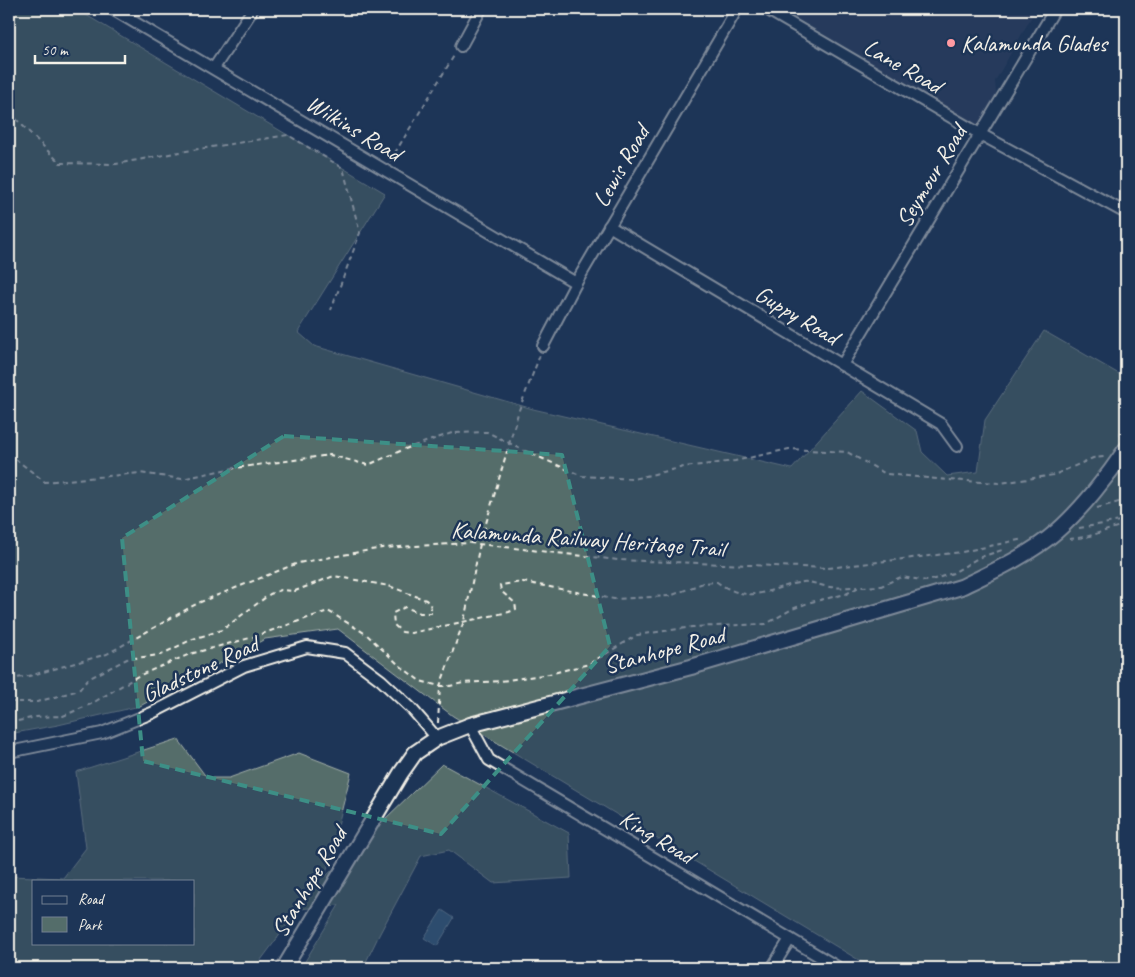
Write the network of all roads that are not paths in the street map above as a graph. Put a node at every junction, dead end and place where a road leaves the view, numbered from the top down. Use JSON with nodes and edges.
{"nodes":[{"id":1,"x":112,"y":9,"type":"edge"},
{"id":2,"x":253,"y":9,"type":"edge"},
{"id":3,"x":482,"y":9,"type":"edge"},
{"id":4,"x":737,"y":9,"type":"edge"},
{"id":5,"x":766,"y":9,"type":"edge"},
{"id":6,"x":1054,"y":9,"type":"edge"},
{"id":7,"x":461,"y":46,"type":"road end"},
{"id":8,"x":214,"y":68,"type":"junction"},
{"id":9,"x":980,"y":134,"type":"junction"},
{"id":10,"x":1126,"y":213,"type":"edge"},
{"id":11,"x":609,"y":226,"type":"junction"},
{"id":12,"x":576,"y":283,"type":"junction"},
{"id":13,"x":543,"y":346,"type":"road end"},
{"id":14,"x":842,"y":365,"type":"junction"},
{"id":15,"x":957,"y":446,"type":"dead end"},
{"id":16,"x":1124,"y":452,"type":"edge"},
{"id":17,"x":470,"y":725,"type":"junction"},
{"id":18,"x":437,"y":738,"type":"junction"},
{"id":19,"x":9,"y":752,"type":"edge"},
{"id":20,"x":790,"y":939,"type":"junction"},
{"id":21,"x":284,"y":968,"type":"edge"},
{"id":22,"x":772,"y":968,"type":"edge"},
{"id":23,"x":839,"y":968,"type":"edge"}],
"edges":[{"from":1,"to":8,"type":"street","name":"Wilkins Road"},
{"from":2,"to":8,"type":"street"},
{"from":3,"to":7,"type":"street"},
{"from":4,"to":11,"type":"street","name":"Lewis Road"},
{"from":5,"to":9,"type":"street","name":"Lane Road"},
{"from":6,"to":9,"type":"street","name":"Seymour Road"},
{"from":8,"to":12,"type":"street","name":"Wilkins Road"},
{"from":9,"to":10,"type":"street","name":"Lane Road"},
{"from":9,"to":14,"type":"street","name":"Seymour Road"},
{"from":11,"to":12,"type":"street","name":"Lewis Road"},
{"from":11,"to":14,"type":"street","name":"Guppy Road"},
{"from":12,"to":13,"type":"street","name":"Lewis Road"},
{"from":14,"to":15,"type":"street","name":"Guppy Road"},
{"from":16,"to":17,"type":"street","name":"Stanhope Road"},
{"from":17,"to":18,"type":"street","name":"Stanhope Road"},
{"from":17,"to":20,"type":"street","name":"King Road"},
{"from":18,"to":19,"type":"street","name":"Gladstone Road"},
{"from":18,"to":21,"type":"street","name":"Stanhope Road"},
{"from":20,"to":22,"type":"street"},
{"from":20,"to":23,"type":"street","name":"King Road"}]}
